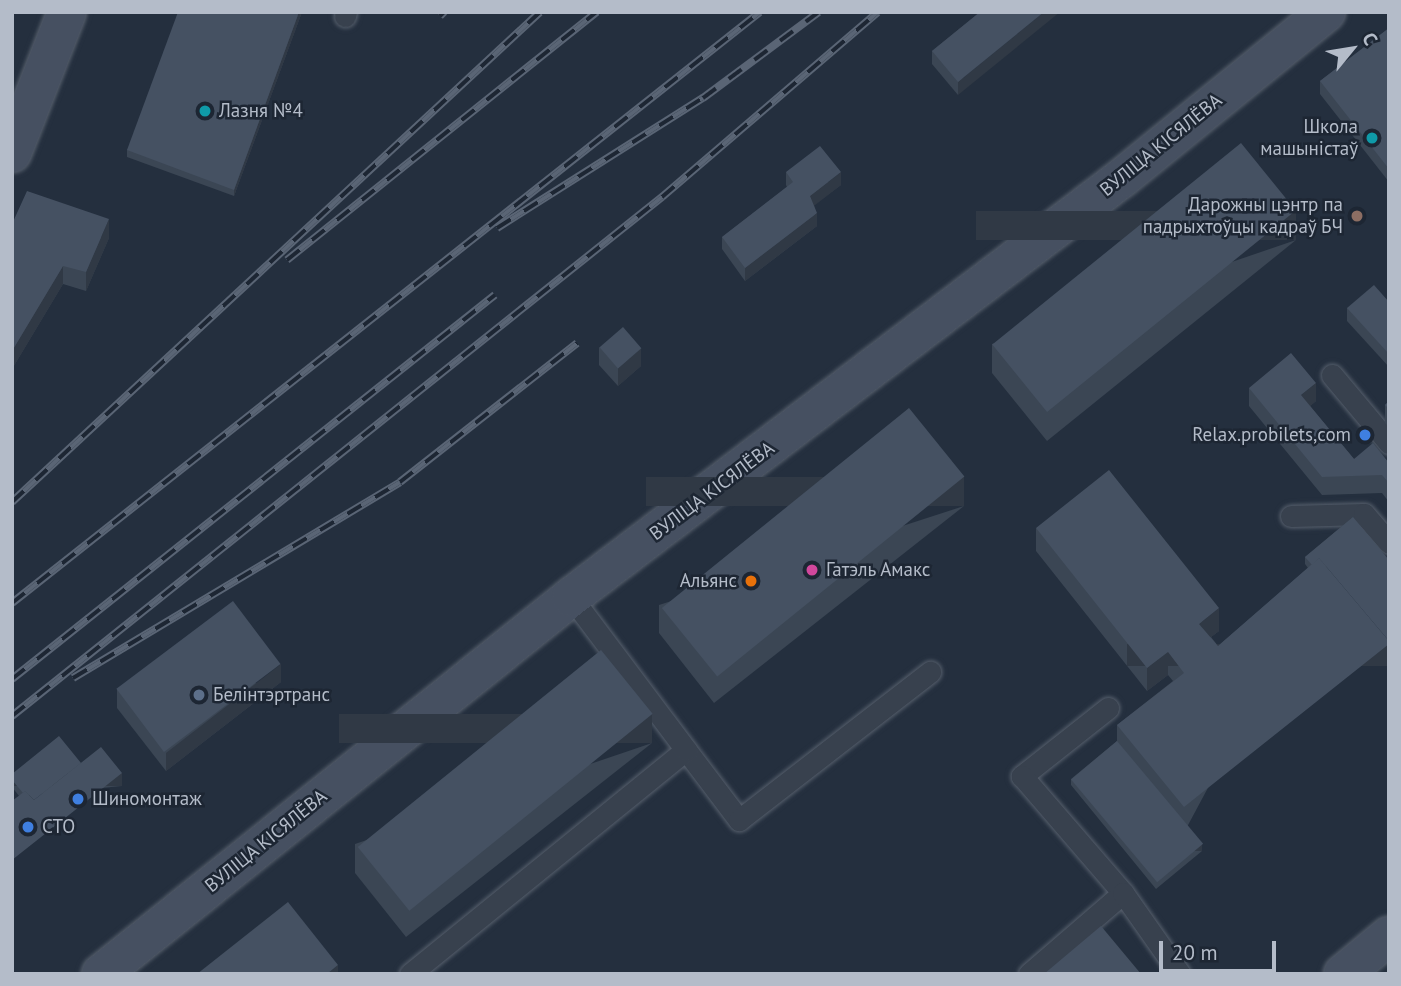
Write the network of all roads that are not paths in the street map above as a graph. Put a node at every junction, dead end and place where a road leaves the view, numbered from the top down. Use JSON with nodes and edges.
{"nodes":[{"id":1,"x":67,"y":12,"type":"edge"},
{"id":2,"x":1326,"y":12,"type":"edge"},
{"id":3,"x":12,"y":153,"type":"edge"},
{"id":4,"x":1332,"y":375,"type":"dead end"},
{"id":5,"x":1389,"y":443,"type":"edge"},
{"id":6,"x":1291,"y":516,"type":"dead end"},
{"id":7,"x":1389,"y":543,"type":"edge"},
{"id":8,"x":571,"y":597,"type":"junction"},
{"id":9,"x":930,"y":672,"type":"dead end"},
{"id":10,"x":1108,"y":708,"type":"dead end"},
{"id":11,"x":686,"y":750,"type":"junction"},
{"id":12,"x":1123,"y":892,"type":"junction"},
{"id":13,"x":1389,"y":936,"type":"edge"},
{"id":14,"x":101,"y":974,"type":"edge"},
{"id":15,"x":410,"y":974,"type":"edge"},
{"id":16,"x":1029,"y":974,"type":"edge"},
{"id":17,"x":1180,"y":974,"type":"edge"},
{"id":18,"x":1343,"y":974,"type":"edge"}],
"edges":[{"from":1,"to":3,"type":"street"},
{"from":2,"to":8,"type":"street","name":"ВУЛІЦА КІСЯЛЁВА"},
{"from":4,"to":5,"type":"lane"},
{"from":6,"to":7,"type":"lane"},
{"from":8,"to":11,"type":"lane"},
{"from":8,"to":14,"type":"street","name":"ВУЛІЦА КІСЯЛЁВА"},
{"from":9,"to":11,"type":"lane"},
{"from":10,"to":12,"type":"lane"},
{"from":11,"to":15,"type":"lane"},
{"from":12,"to":16,"type":"lane"},
{"from":12,"to":17,"type":"lane"},
{"from":13,"to":18,"type":"street"}]}
